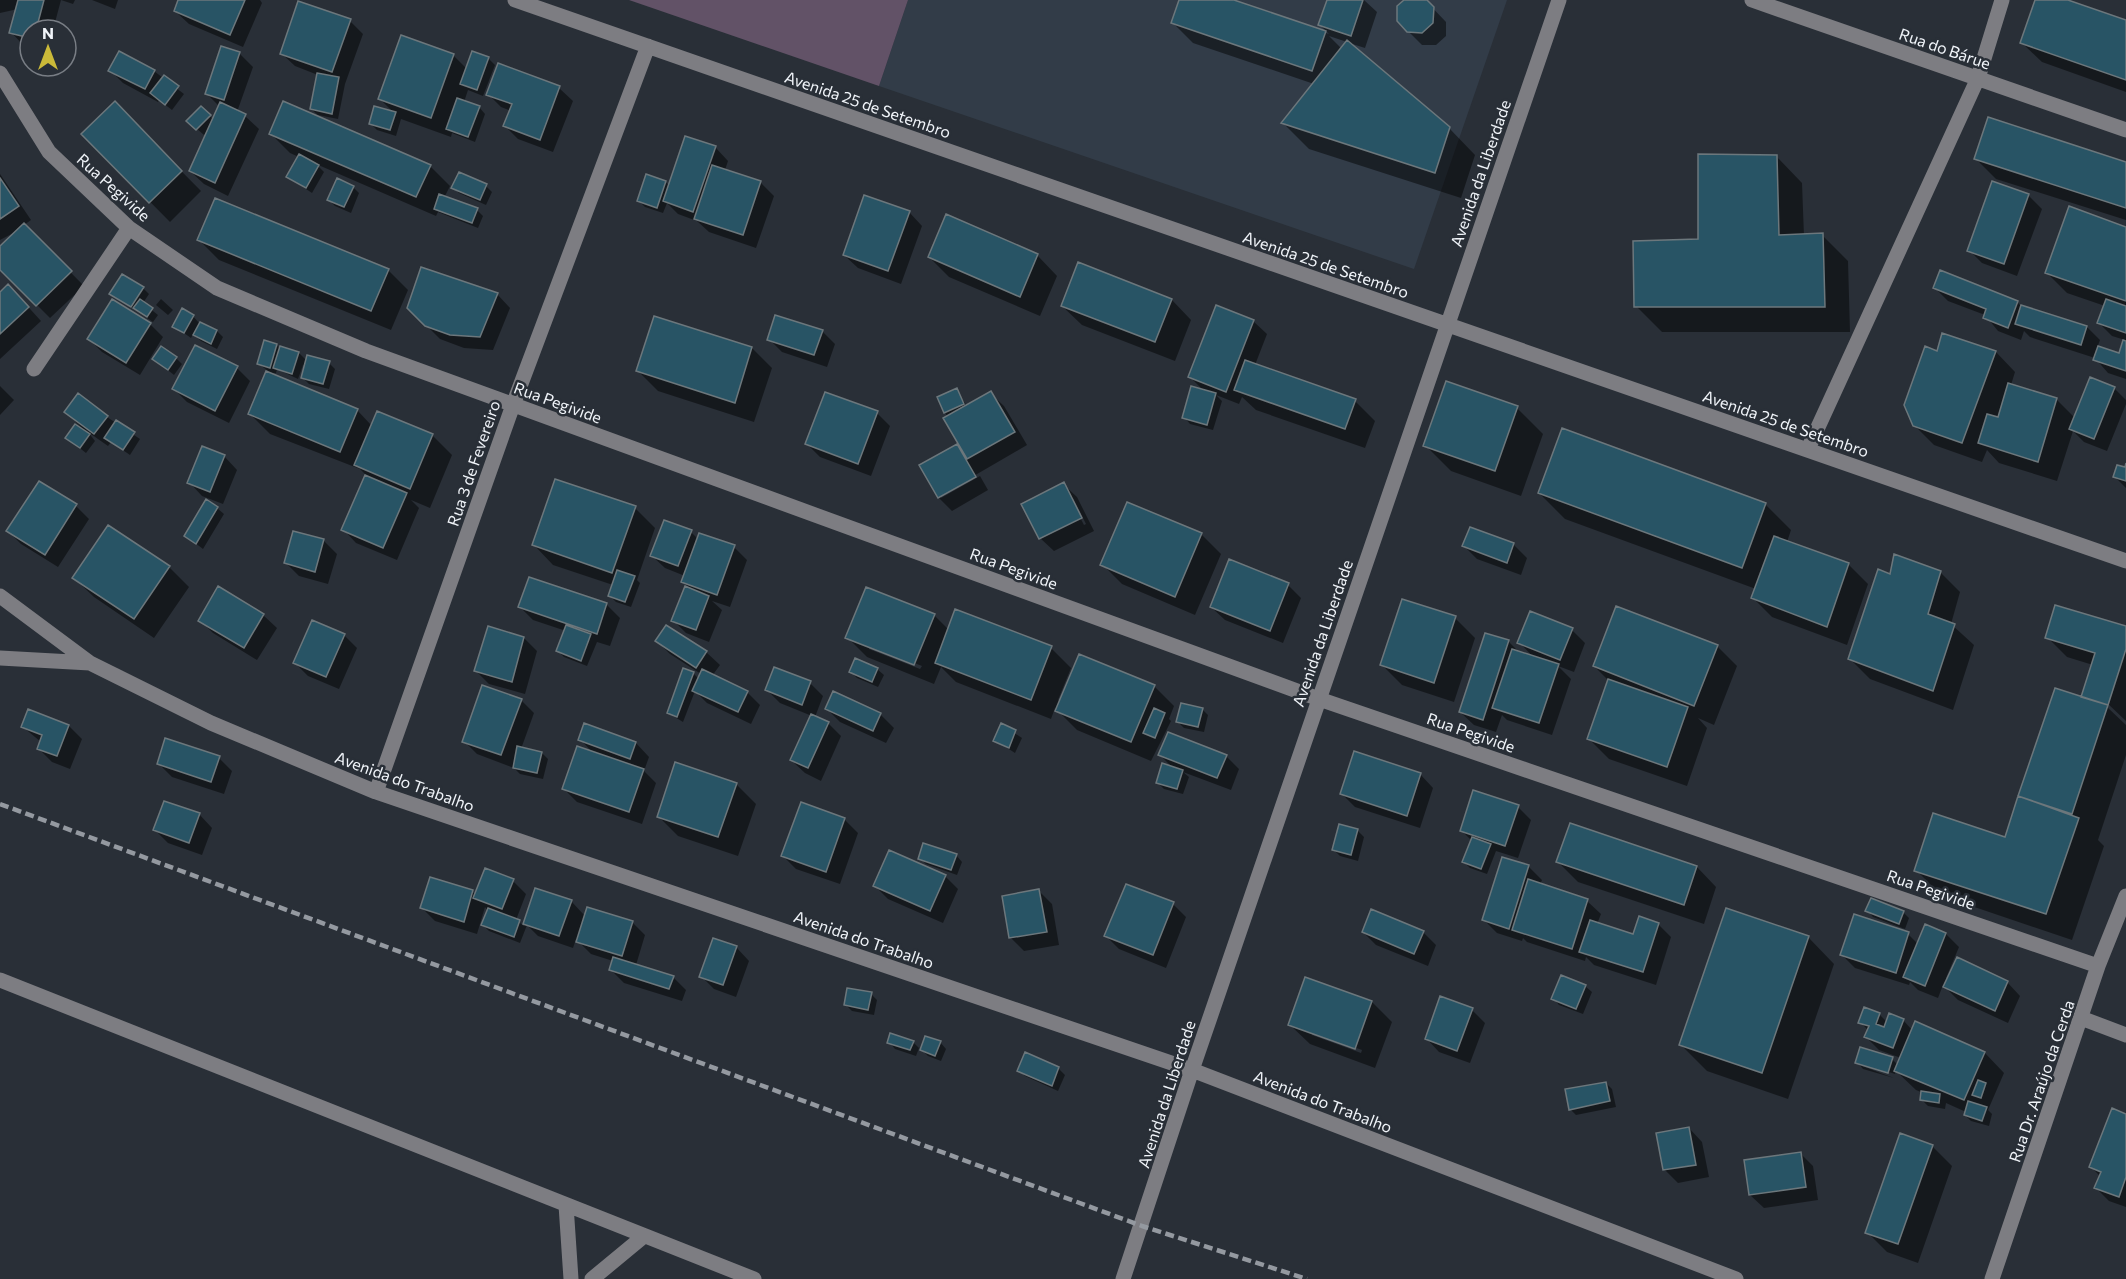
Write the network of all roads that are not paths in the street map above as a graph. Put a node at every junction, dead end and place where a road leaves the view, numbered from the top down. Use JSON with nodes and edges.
{"nodes":[{"id":1,"x":515,"y":0,"type":"edge"},
{"id":2,"x":1559,"y":0,"type":"edge"},
{"id":3,"x":1752,"y":0,"type":"edge"},
{"id":4,"x":2002,"y":0,"type":"edge"},
{"id":5,"x":648,"y":46,"type":"junction"},
{"id":6,"x":0,"y":73,"type":"edge"},
{"id":7,"x":1978,"y":78,"type":"junction"},
{"id":8,"x":2126,"y":130,"type":"edge"},
{"id":9,"x":129,"y":228,"type":"junction"},
{"id":10,"x":1447,"y":325,"type":"junction"},
{"id":11,"x":34,"y":369,"type":"dead end"},
{"id":12,"x":513,"y":405,"type":"junction"},
{"id":13,"x":1808,"y":449,"type":"junction"},
{"id":14,"x":2126,"y":561,"type":"edge"},
{"id":15,"x":0,"y":596,"type":"edge"},
{"id":16,"x":0,"y":658,"type":"edge"},
{"id":17,"x":90,"y":663,"type":"junction"},
{"id":18,"x":1319,"y":699,"type":"junction"},
{"id":19,"x":376,"y":792,"type":"junction"},
{"id":20,"x":2126,"y":896,"type":"edge"},
{"id":21,"x":2098,"y":966,"type":"junction"},
{"id":22,"x":0,"y":980,"type":"edge"},
{"id":23,"x":2081,"y":1018,"type":"junction"},
{"id":24,"x":2126,"y":1035,"type":"edge"},
{"id":25,"x":1192,"y":1070,"type":"junction"},
{"id":26,"x":566,"y":1205,"type":"junction"},
{"id":27,"x":644,"y":1236,"type":"junction"},
{"id":28,"x":571,"y":1279,"type":"edge"},
{"id":29,"x":592,"y":1279,"type":"edge"},
{"id":30,"x":754,"y":1279,"type":"edge"},
{"id":31,"x":1123,"y":1279,"type":"edge"},
{"id":32,"x":1736,"y":1279,"type":"edge"},
{"id":33,"x":1992,"y":1279,"type":"edge"}],
"edges":[{"from":1,"to":5,"type":"street","name":"Avenida 25 de Setembro"},
{"from":2,"to":10,"type":"street","name":"Avenida da Liberdade"},
{"from":3,"to":7,"type":"street","name":"Rua do Bárue"},
{"from":4,"to":7,"type":"street"},
{"from":5,"to":10,"type":"street","name":"Avenida 25 de Setembro"},
{"from":5,"to":12,"type":"street","name":"Rua 3 de Fevereiro"},
{"from":6,"to":9,"type":"street","name":"Rua Pegivide"},
{"from":7,"to":8,"type":"street","name":"Rua do Bárue"},
{"from":7,"to":13,"type":"street"},
{"from":9,"to":11,"type":"street"},
{"from":9,"to":12,"type":"street","name":"Rua Pegivide"},
{"from":10,"to":13,"type":"street","name":"Avenida 25 de Setembro"},
{"from":10,"to":18,"type":"street","name":"Avenida da Liberdade"},
{"from":12,"to":18,"type":"street","name":"Rua Pegivide"},
{"from":12,"to":19,"type":"street","name":"Rua 3 de Fevereiro"},
{"from":13,"to":14,"type":"street","name":"Avenida 25 de Setembro"},
{"from":15,"to":17,"type":"street","name":"Avenida do Trabalho"},
{"from":16,"to":17,"type":"street"},
{"from":17,"to":19,"type":"street","name":"Avenida do Trabalho"},
{"from":18,"to":21,"type":"street","name":"Rua Pegivide"},
{"from":18,"to":25,"type":"street","name":"Avenida da Liberdade"},
{"from":19,"to":25,"type":"street","name":"Avenida do Trabalho"},
{"from":20,"to":21,"type":"street","name":"Rua Dr. Araújo da Cerda"},
{"from":21,"to":23,"type":"street","name":"Rua Dr. Araújo da Cerda"},
{"from":22,"to":26,"type":"street"},
{"from":23,"to":24,"type":"street"},
{"from":23,"to":33,"type":"street","name":"Rua Dr. Araújo da Cerda"},
{"from":25,"to":31,"type":"street","name":"Avenida da Liberdade"},
{"from":25,"to":32,"type":"street","name":"Avenida do Trabalho"},
{"from":26,"to":27,"type":"street"},
{"from":26,"to":28,"type":"street"},
{"from":27,"to":29,"type":"street"},
{"from":27,"to":30,"type":"street"}]}
